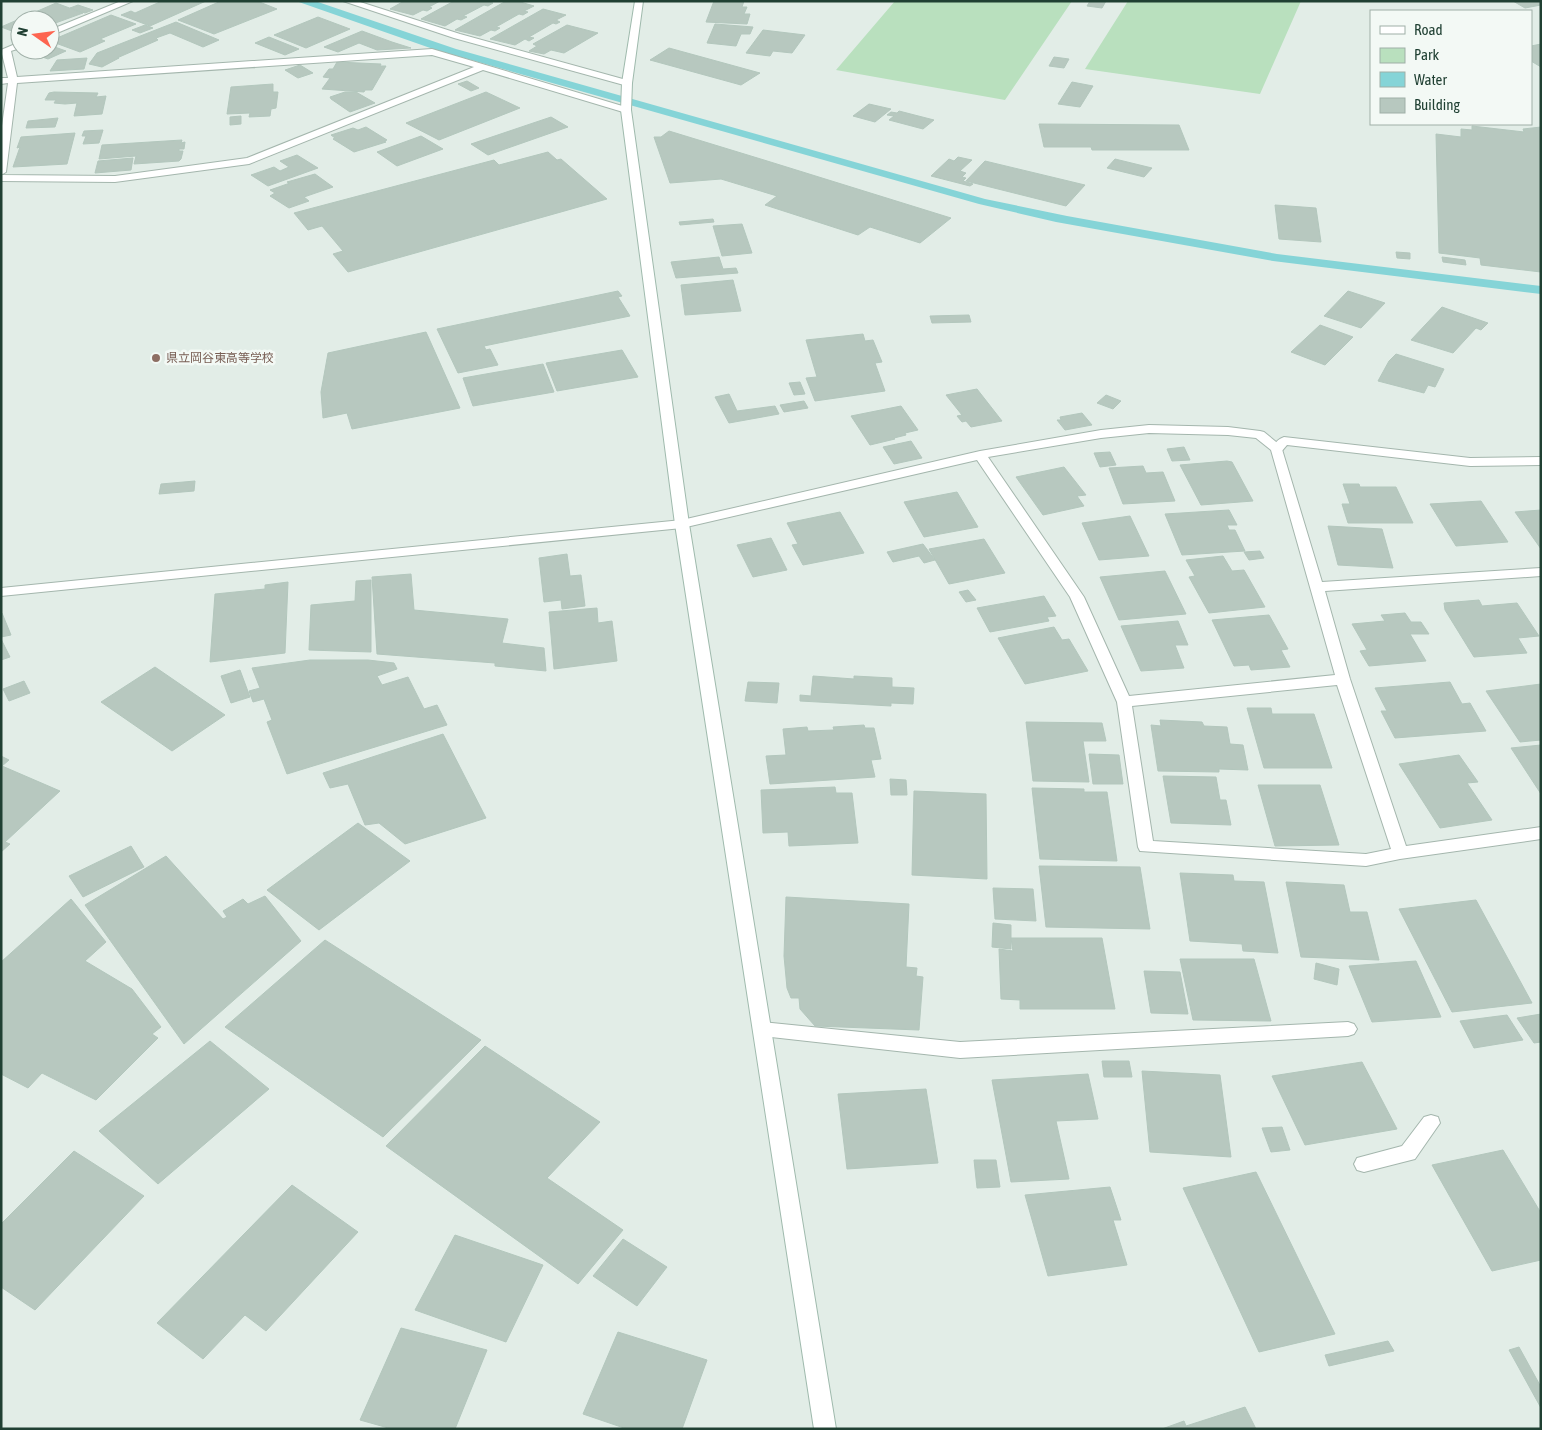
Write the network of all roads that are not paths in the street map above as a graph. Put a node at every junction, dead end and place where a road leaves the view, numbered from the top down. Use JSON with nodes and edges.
{"nodes":[{"id":1,"x":129,"y":1,"type":"edge"},
{"id":2,"x":347,"y":1,"type":"edge"},
{"id":3,"x":639,"y":1,"type":"edge"},
{"id":4,"x":60,"y":29,"type":"edge"},
{"id":5,"x":4,"y":46,"type":"edge"},
{"id":6,"x":483,"y":68,"type":"junction"},
{"id":7,"x":13,"y":80,"type":"junction"},
{"id":8,"x":1,"y":81,"type":"edge"},
{"id":9,"x":627,"y":86,"type":"junction"},
{"id":10,"x":626,"y":106,"type":"junction"},
{"id":11,"x":1,"y":172,"type":"edge"},
{"id":12,"x":1,"y":178,"type":"edge"},
{"id":13,"x":1276,"y":449,"type":"junction"},
{"id":14,"x":980,"y":455,"type":"junction"},
{"id":15,"x":1541,"y":461,"type":"edge"},
{"id":16,"x":682,"y":524,"type":"junction"},
{"id":17,"x":1541,"y":572,"type":"edge"},
{"id":18,"x":1317,"y":587,"type":"junction"},
{"id":19,"x":1,"y":592,"type":"edge"},
{"id":20,"x":1343,"y":679,"type":"junction"},
{"id":21,"x":1124,"y":702,"type":"junction"},
{"id":22,"x":1541,"y":833,"type":"edge"},
{"id":23,"x":1400,"y":852,"type":"junction"},
{"id":24,"x":762,"y":1029,"type":"junction"},
{"id":25,"x":1348,"y":1029,"type":"dead end"},
{"id":26,"x":1431,"y":1123,"type":"dead end"},
{"id":27,"x":1364,"y":1164,"type":"dead end"},
{"id":28,"x":824,"y":1429,"type":"edge"}],
"edges":[{"from":1,"to":4,"type":"street"},
{"from":2,"to":9,"type":"street"},
{"from":3,"to":9,"type":"street"},
{"from":5,"to":7,"type":"street"},
{"from":6,"to":7,"type":"street"},
{"from":6,"to":10,"type":"street"},
{"from":6,"to":12,"type":"street"},
{"from":7,"to":8,"type":"street"},
{"from":7,"to":11,"type":"street"},
{"from":9,"to":10,"type":"street"},
{"from":10,"to":16,"type":"street"},
{"from":13,"to":14,"type":"street"},
{"from":13,"to":15,"type":"street"},
{"from":13,"to":18,"type":"street"},
{"from":14,"to":16,"type":"street"},
{"from":14,"to":21,"type":"street"},
{"from":16,"to":19,"type":"street"},
{"from":16,"to":24,"type":"street"},
{"from":17,"to":18,"type":"street"},
{"from":18,"to":20,"type":"street"},
{"from":20,"to":21,"type":"street"},
{"from":20,"to":23,"type":"street"},
{"from":21,"to":23,"type":"street"},
{"from":22,"to":23,"type":"street"},
{"from":24,"to":25,"type":"street"},
{"from":24,"to":28,"type":"street"},
{"from":26,"to":27,"type":"street"}]}
